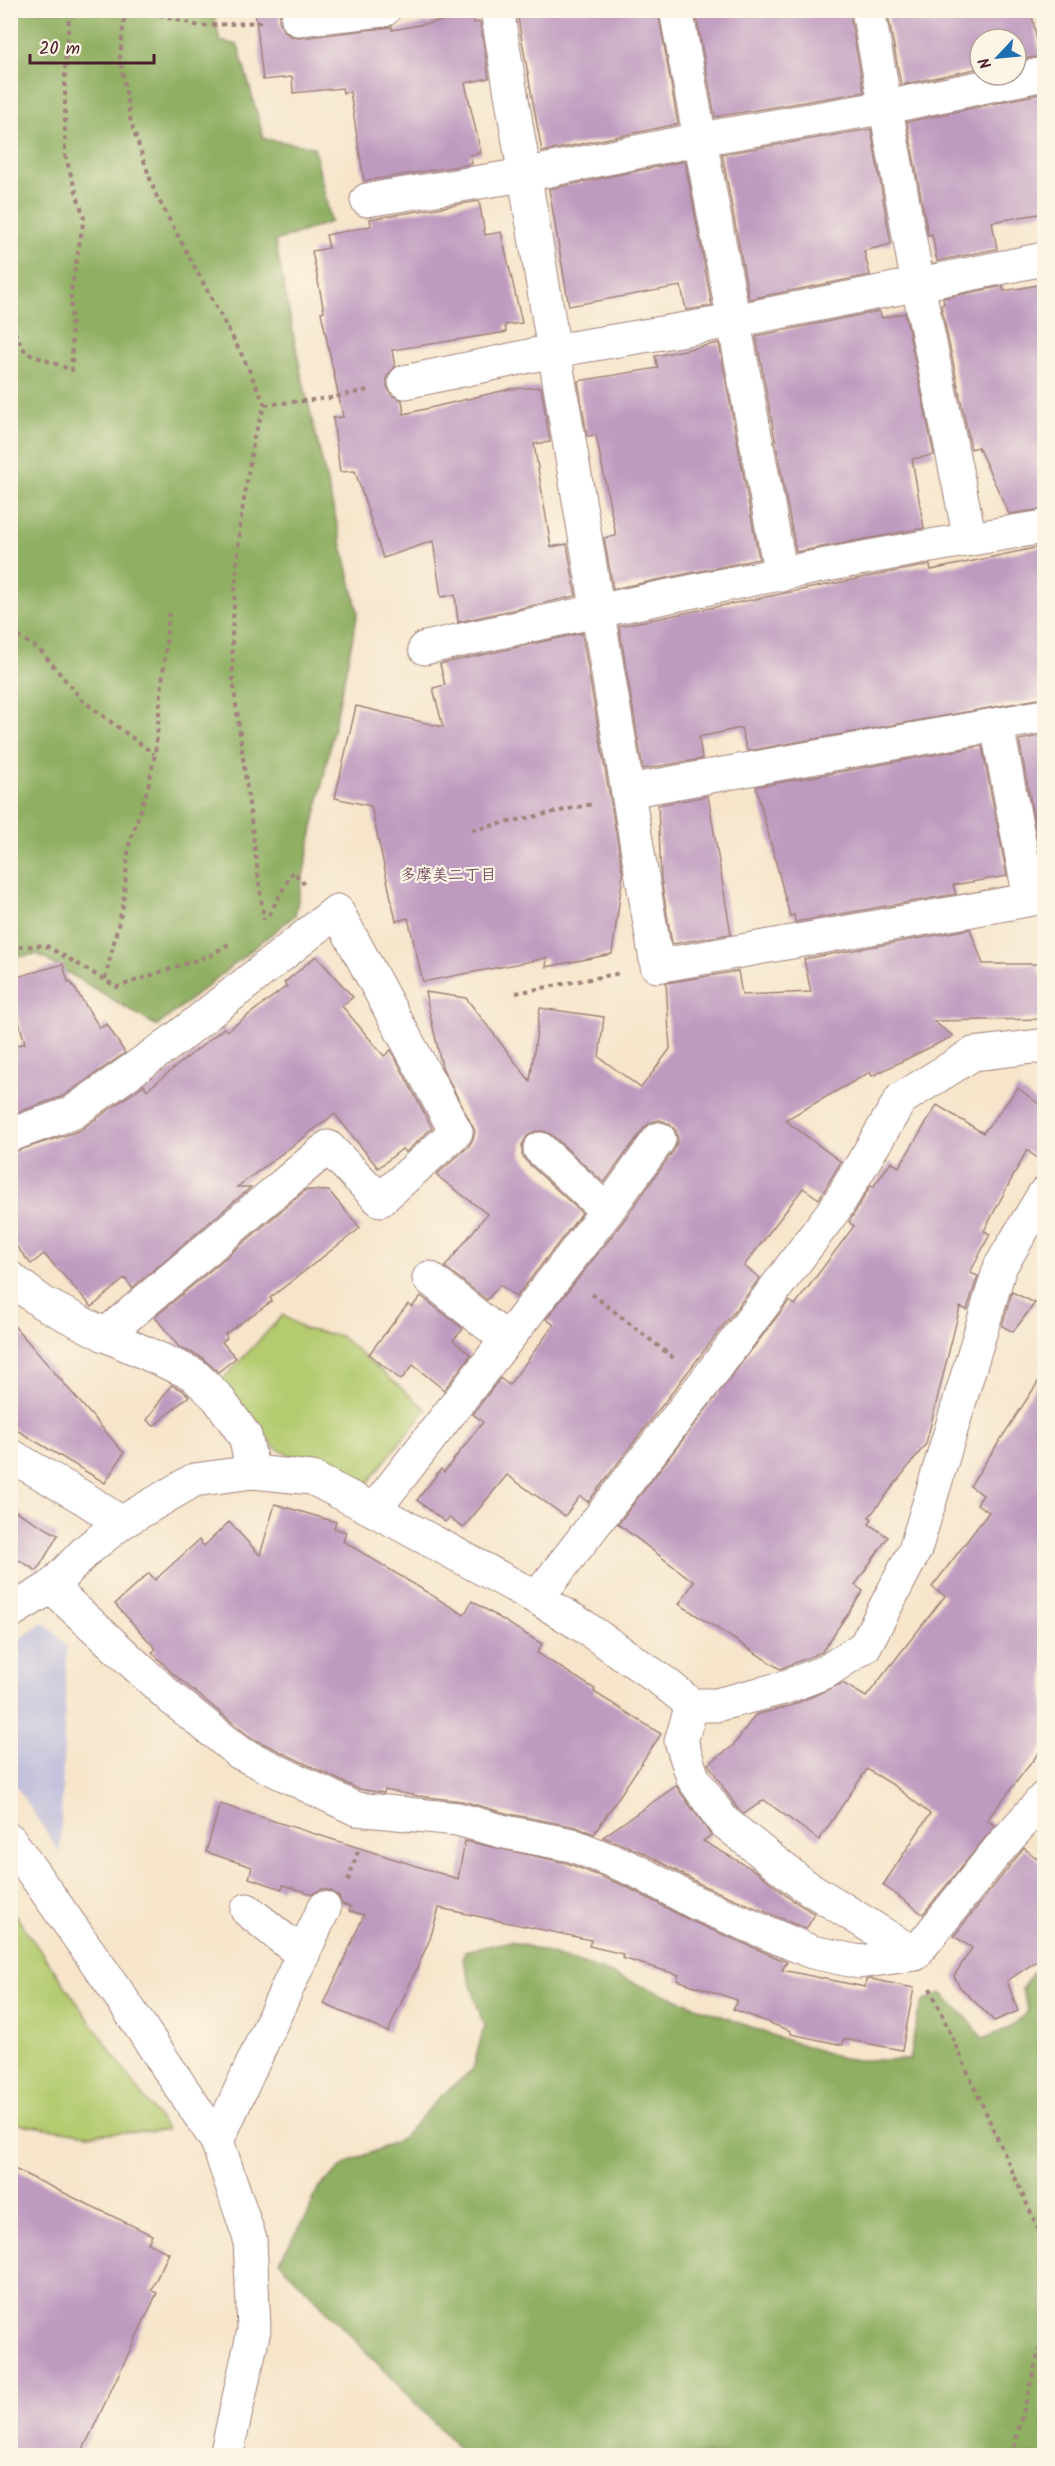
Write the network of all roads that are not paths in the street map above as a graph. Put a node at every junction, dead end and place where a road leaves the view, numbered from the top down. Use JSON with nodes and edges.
{"nodes":[{"id":1,"x":384,"y":10,"type":"edge"},
{"id":2,"x":497,"y":10,"type":"edge"},
{"id":3,"x":676,"y":10,"type":"edge"},
{"id":4,"x":868,"y":10,"type":"edge"},
{"id":5,"x":298,"y":19,"type":"road end"},
{"id":6,"x":1044,"y":74,"type":"edge"},
{"id":7,"x":887,"y":107,"type":"junction"},
{"id":8,"x":700,"y":139,"type":"junction"},
{"id":9,"x":524,"y":175,"type":"junction"},
{"id":10,"x":367,"y":200,"type":"dead end"},
{"id":11,"x":1044,"y":259,"type":"edge"},
{"id":12,"x":918,"y":285,"type":"junction"},
{"id":13,"x":734,"y":321,"type":"junction"},
{"id":14,"x":553,"y":351,"type":"junction"},
{"id":15,"x":405,"y":382,"type":"road end"},
{"id":16,"x":1044,"y":527,"type":"edge"},
{"id":17,"x":970,"y":539,"type":"junction"},
{"id":18,"x":781,"y":575,"type":"junction"},
{"id":19,"x":597,"y":611,"type":"junction"},
{"id":20,"x":425,"y":648,"type":"dead end"},
{"id":21,"x":1044,"y":716,"type":"edge"},
{"id":22,"x":997,"y":725,"type":"junction"},
{"id":23,"x":628,"y":794,"type":"junction"},
{"id":24,"x":1037,"y":898,"type":"edge"},
{"id":25,"x":1044,"y":1049,"type":"edge"},
{"id":26,"x":10,"y":1135,"type":"edge"},
{"id":27,"x":659,"y":1139,"type":"dead end"},
{"id":28,"x":540,"y":1149,"type":"dead end"},
{"id":29,"x":1044,"y":1194,"type":"edge"},
{"id":30,"x":607,"y":1211,"type":"junction"},
{"id":31,"x":10,"y":1278,"type":"edge"},
{"id":32,"x":429,"y":1278,"type":"dead end"},
{"id":33,"x":105,"y":1335,"type":"junction"},
{"id":34,"x":506,"y":1339,"type":"junction"},
{"id":35,"x":10,"y":1455,"type":"edge"},
{"id":36,"x":253,"y":1472,"type":"junction"},
{"id":37,"x":374,"y":1510,"type":"junction"},
{"id":38,"x":121,"y":1523,"type":"junction"},
{"id":39,"x":51,"y":1587,"type":"junction"},
{"id":40,"x":537,"y":1598,"type":"junction"},
{"id":41,"x":10,"y":1612,"type":"edge"},
{"id":42,"x":692,"y":1705,"type":"junction"},
{"id":43,"x":1044,"y":1798,"type":"edge"},
{"id":44,"x":10,"y":1840,"type":"edge"},
{"id":45,"x":324,"y":1908,"type":"dead end"},
{"id":46,"x":247,"y":1910,"type":"dead end"},
{"id":47,"x":915,"y":1954,"type":"junction"},
{"id":48,"x":303,"y":1955,"type":"junction"},
{"id":49,"x":217,"y":2141,"type":"junction"},
{"id":50,"x":226,"y":2456,"type":"edge"}],
"edges":[{"from":1,"to":5,"type":"street"},
{"from":2,"to":9,"type":"street"},
{"from":3,"to":8,"type":"street"},
{"from":4,"to":7,"type":"street"},
{"from":6,"to":7,"type":"street"},
{"from":7,"to":8,"type":"street"},
{"from":7,"to":12,"type":"street"},
{"from":8,"to":9,"type":"street"},
{"from":8,"to":13,"type":"street"},
{"from":9,"to":10,"type":"street"},
{"from":9,"to":14,"type":"street"},
{"from":11,"to":12,"type":"street"},
{"from":12,"to":13,"type":"street"},
{"from":12,"to":17,"type":"street"},
{"from":13,"to":14,"type":"street"},
{"from":13,"to":18,"type":"street"},
{"from":14,"to":15,"type":"street"},
{"from":14,"to":19,"type":"street"},
{"from":16,"to":17,"type":"street"},
{"from":17,"to":18,"type":"street"},
{"from":18,"to":19,"type":"street"},
{"from":19,"to":20,"type":"street"},
{"from":19,"to":23,"type":"street"},
{"from":21,"to":22,"type":"street"},
{"from":22,"to":23,"type":"street"},
{"from":22,"to":24,"type":"street"},
{"from":23,"to":24,"type":"street"},
{"from":25,"to":40,"type":"street"},
{"from":26,"to":33,"type":"street"},
{"from":27,"to":30,"type":"street"},
{"from":28,"to":30,"type":"street"},
{"from":29,"to":42,"type":"street"},
{"from":30,"to":34,"type":"street"},
{"from":31,"to":33,"type":"street"},
{"from":32,"to":34,"type":"street"},
{"from":33,"to":36,"type":"street"},
{"from":34,"to":37,"type":"street"},
{"from":35,"to":38,"type":"street"},
{"from":36,"to":37,"type":"street"},
{"from":36,"to":38,"type":"street"},
{"from":37,"to":40,"type":"street"},
{"from":38,"to":39,"type":"street"},
{"from":39,"to":41,"type":"street"},
{"from":39,"to":47,"type":"street"},
{"from":40,"to":42,"type":"street"},
{"from":42,"to":47,"type":"street"},
{"from":43,"to":47,"type":"street"},
{"from":44,"to":49,"type":"street"},
{"from":45,"to":48,"type":"street"},
{"from":46,"to":48,"type":"street"},
{"from":48,"to":49,"type":"street"},
{"from":49,"to":50,"type":"street"}]}
